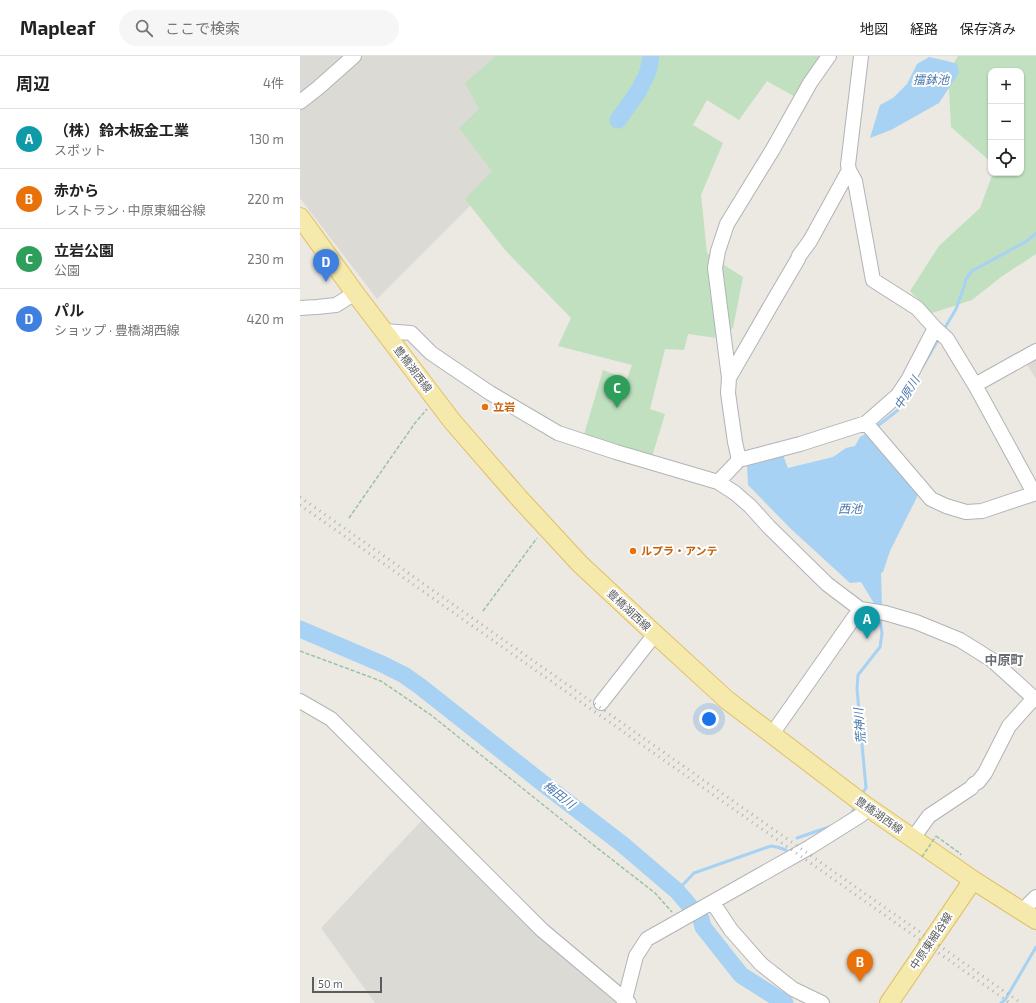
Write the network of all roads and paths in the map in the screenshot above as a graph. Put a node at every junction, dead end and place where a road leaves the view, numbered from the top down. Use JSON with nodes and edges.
{"nodes":[{"id":1,"x":354,"y":56,"type":"edge"},
{"id":2,"x":829,"y":56,"type":"edge"},
{"id":3,"x":861,"y":56,"type":"edge"},
{"id":4,"x":300,"y":102,"type":"edge"},
{"id":5,"x":849,"y":170,"type":"junction"},
{"id":6,"x":300,"y":217,"type":"edge"},
{"id":7,"x":355,"y":293,"type":"junction"},
{"id":8,"x":300,"y":308,"type":"edge"},
{"id":9,"x":384,"y":331,"type":"junction"},
{"id":10,"x":940,"y":333,"type":"junction"},
{"id":11,"x":1036,"y":352,"type":"edge"},
{"id":12,"x":729,"y":378,"type":"junction"},
{"id":13,"x":975,"y":386,"type":"junction"},
{"id":14,"x":436,"y":399,"type":"junction"},
{"id":15,"x":870,"y":427,"type":"junction"},
{"id":16,"x":739,"y":460,"type":"junction"},
{"id":17,"x":718,"y":482,"type":"junction"},
{"id":18,"x":1035,"y":493,"type":"edge"},
{"id":19,"x":349,"y":518,"type":"dead end"},
{"id":20,"x":545,"y":527,"type":"junction"},
{"id":21,"x":483,"y":611,"type":"dead end"},
{"id":22,"x":872,"y":611,"type":"junction"},
{"id":23,"x":655,"y":634,"type":"junction"},
{"id":24,"x":300,"y":651,"type":"edge"},
{"id":25,"x":1035,"y":699,"type":"edge"},
{"id":26,"x":300,"y":701,"type":"edge"},
{"id":27,"x":601,"y":703,"type":"dead end"},
{"id":28,"x":772,"y":734,"type":"junction"},
{"id":29,"x":860,"y":801,"type":"junction"},
{"id":30,"x":936,"y":836,"type":"dead end"},
{"id":31,"x":913,"y":838,"type":"junction"},
{"id":32,"x":922,"y":857,"type":"dead end"},
{"id":33,"x":973,"y":880,"type":"junction"},
{"id":34,"x":1036,"y":897,"type":"edge"},
{"id":35,"x":711,"y":904,"type":"junction"},
{"id":36,"x":1029,"y":915,"type":"edge"},
{"id":37,"x":681,"y":920,"type":"junction"},
{"id":38,"x":626,"y":1002,"type":"edge"},
{"id":39,"x":822,"y":1003,"type":"edge"},
{"id":40,"x":889,"y":1003,"type":"edge"}],
"edges":[{"from":1,"to":4,"type":"street"},
{"from":2,"to":12,"type":"street"},
{"from":3,"to":5,"type":"street"},
{"from":5,"to":10,"type":"street"},
{"from":5,"to":12,"type":"street"},
{"from":6,"to":7,"type":"main road","name":"豊橋湖西線"},
{"from":7,"to":8,"type":"street"},
{"from":7,"to":9,"type":"main road","name":"豊橋湖西線"},
{"from":9,"to":14,"type":"main road","name":"豊橋湖西線"},
{"from":9,"to":17,"type":"street"},
{"from":10,"to":13,"type":"street"},
{"from":10,"to":15,"type":"street"},
{"from":11,"to":13,"type":"street"},
{"from":12,"to":16,"type":"street"},
{"from":13,"to":18,"type":"street"},
{"from":14,"to":19,"type":"path"},
{"from":14,"to":20,"type":"main road","name":"豊橋湖西線"},
{"from":15,"to":16,"type":"street"},
{"from":15,"to":18,"type":"street"},
{"from":16,"to":17,"type":"street"},
{"from":17,"to":22,"type":"street"},
{"from":20,"to":21,"type":"path"},
{"from":20,"to":23,"type":"main road","name":"豊橋湖西線"},
{"from":22,"to":25,"type":"street"},
{"from":22,"to":28,"type":"street"},
{"from":23,"to":27,"type":"street"},
{"from":23,"to":28,"type":"main road","name":"豊橋湖西線"},
{"from":24,"to":37,"type":"path"},
{"from":25,"to":31,"type":"street"},
{"from":26,"to":38,"type":"street"},
{"from":28,"to":29,"type":"main road","name":"豊橋湖西線"},
{"from":29,"to":31,"type":"main road","name":"豊橋湖西線"},
{"from":29,"to":35,"type":"street"},
{"from":30,"to":32,"type":"path","bridge":true},
{"from":31,"to":33,"type":"main road","name":"豊橋湖西線"},
{"from":33,"to":36,"type":"main road","name":"豊橋湖西線"},
{"from":33,"to":40,"type":"main road","name":"中原東細谷線"},
{"from":34,"to":36,"type":"street"},
{"from":35,"to":37,"type":"street"},
{"from":35,"to":39,"type":"street"},
{"from":37,"to":38,"type":"street"}]}
